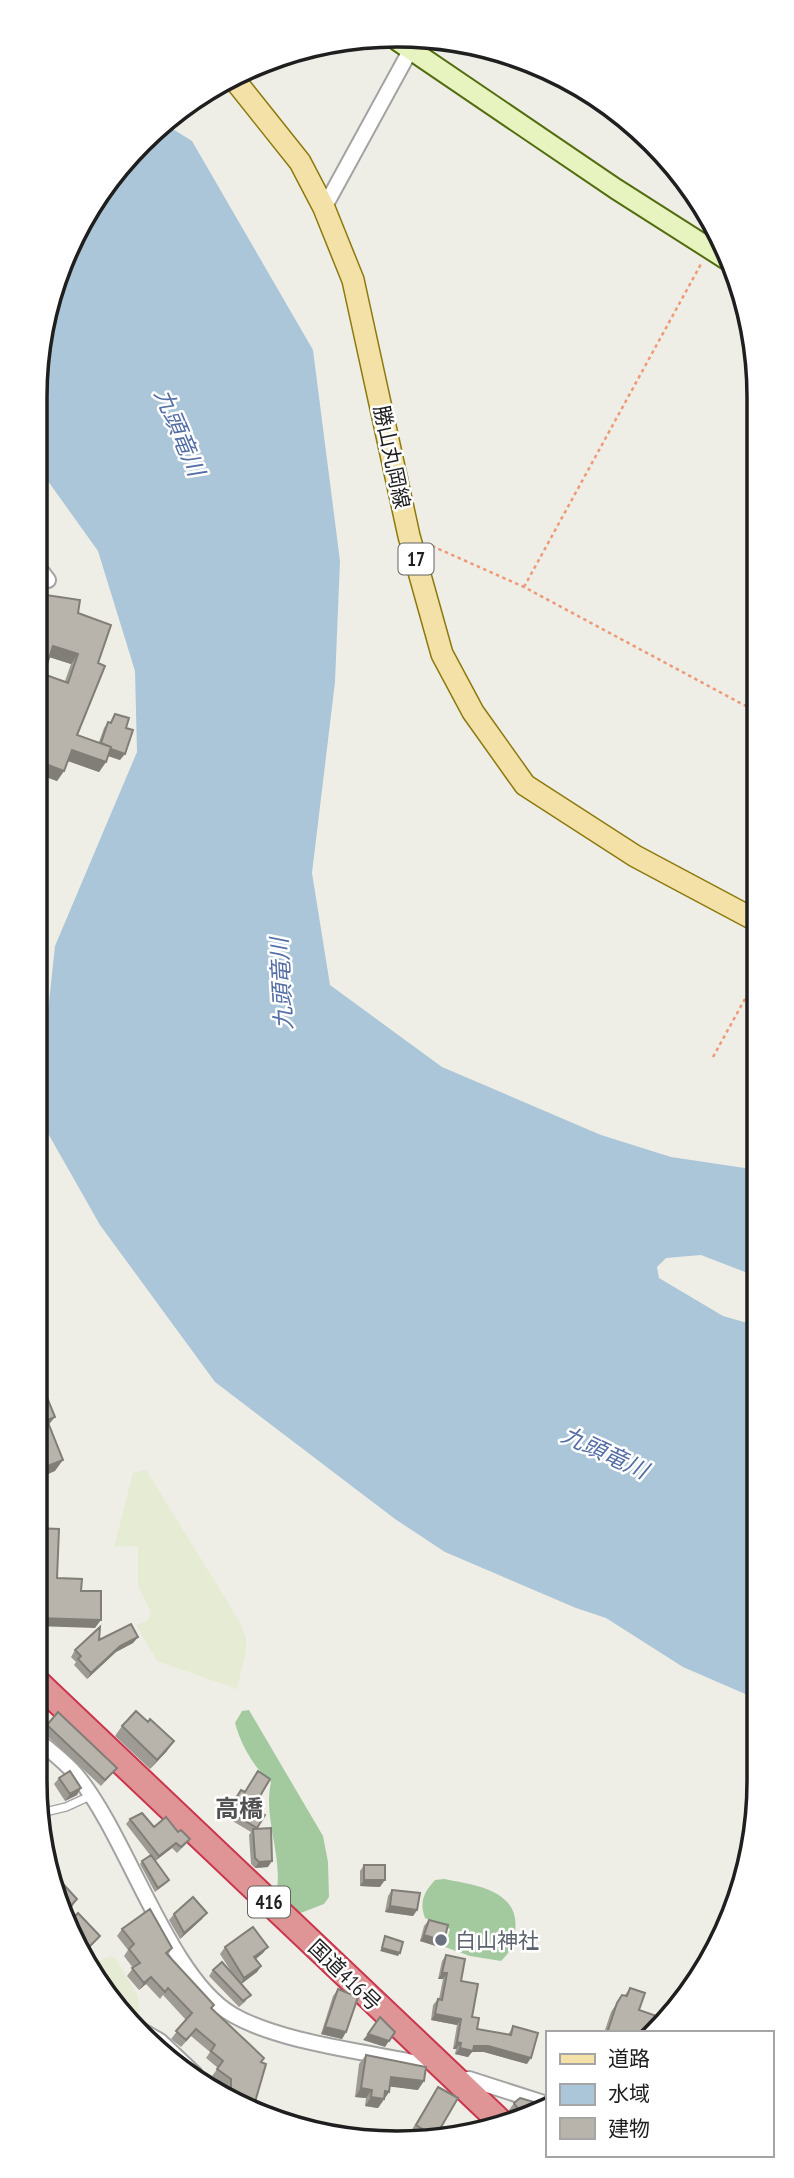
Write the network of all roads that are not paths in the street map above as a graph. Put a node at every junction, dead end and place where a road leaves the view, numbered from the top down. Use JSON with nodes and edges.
{"nodes":[{"id":1,"x":403,"y":47,"type":"edge"},
{"id":2,"x":408,"y":47,"type":"edge"},
{"id":3,"x":239,"y":85,"type":"edge"},
{"id":4,"x":324,"y":208,"type":"junction"},
{"id":5,"x":717,"y":255,"type":"edge"},
{"id":6,"x":747,"y":915,"type":"edge"},
{"id":7,"x":47,"y":1691,"type":"edge"},
{"id":8,"x":47,"y":1749,"type":"edge"},
{"id":9,"x":90,"y":1796,"type":"junction"},
{"id":10,"x":49,"y":1811,"type":"edge"},
{"id":11,"x":433,"y":2058,"type":"junction"},
{"id":12,"x":458,"y":2081,"type":"junction"},
{"id":13,"x":538,"y":2101,"type":"edge"},
{"id":14,"x":495,"y":2117,"type":"edge"}],
"edges":[{"from":1,"to":4,"type":"street"},
{"from":2,"to":5,"type":"street"},
{"from":3,"to":4,"type":"main road","name":"勝山丸岡線","number":"17"},
{"from":4,"to":6,"type":"main road","name":"勝山丸岡線","number":"17"},
{"from":7,"to":11,"type":"highway","name":"国道416号","number":"416"},
{"from":8,"to":9,"type":"street"},
{"from":9,"to":10,"type":"lane"},
{"from":9,"to":11,"type":"street"},
{"from":11,"to":12,"type":"highway","name":"国道416号","number":"416"},
{"from":12,"to":13,"type":"street"},
{"from":12,"to":14,"type":"highway","name":"国道416号","number":"416"}]}
